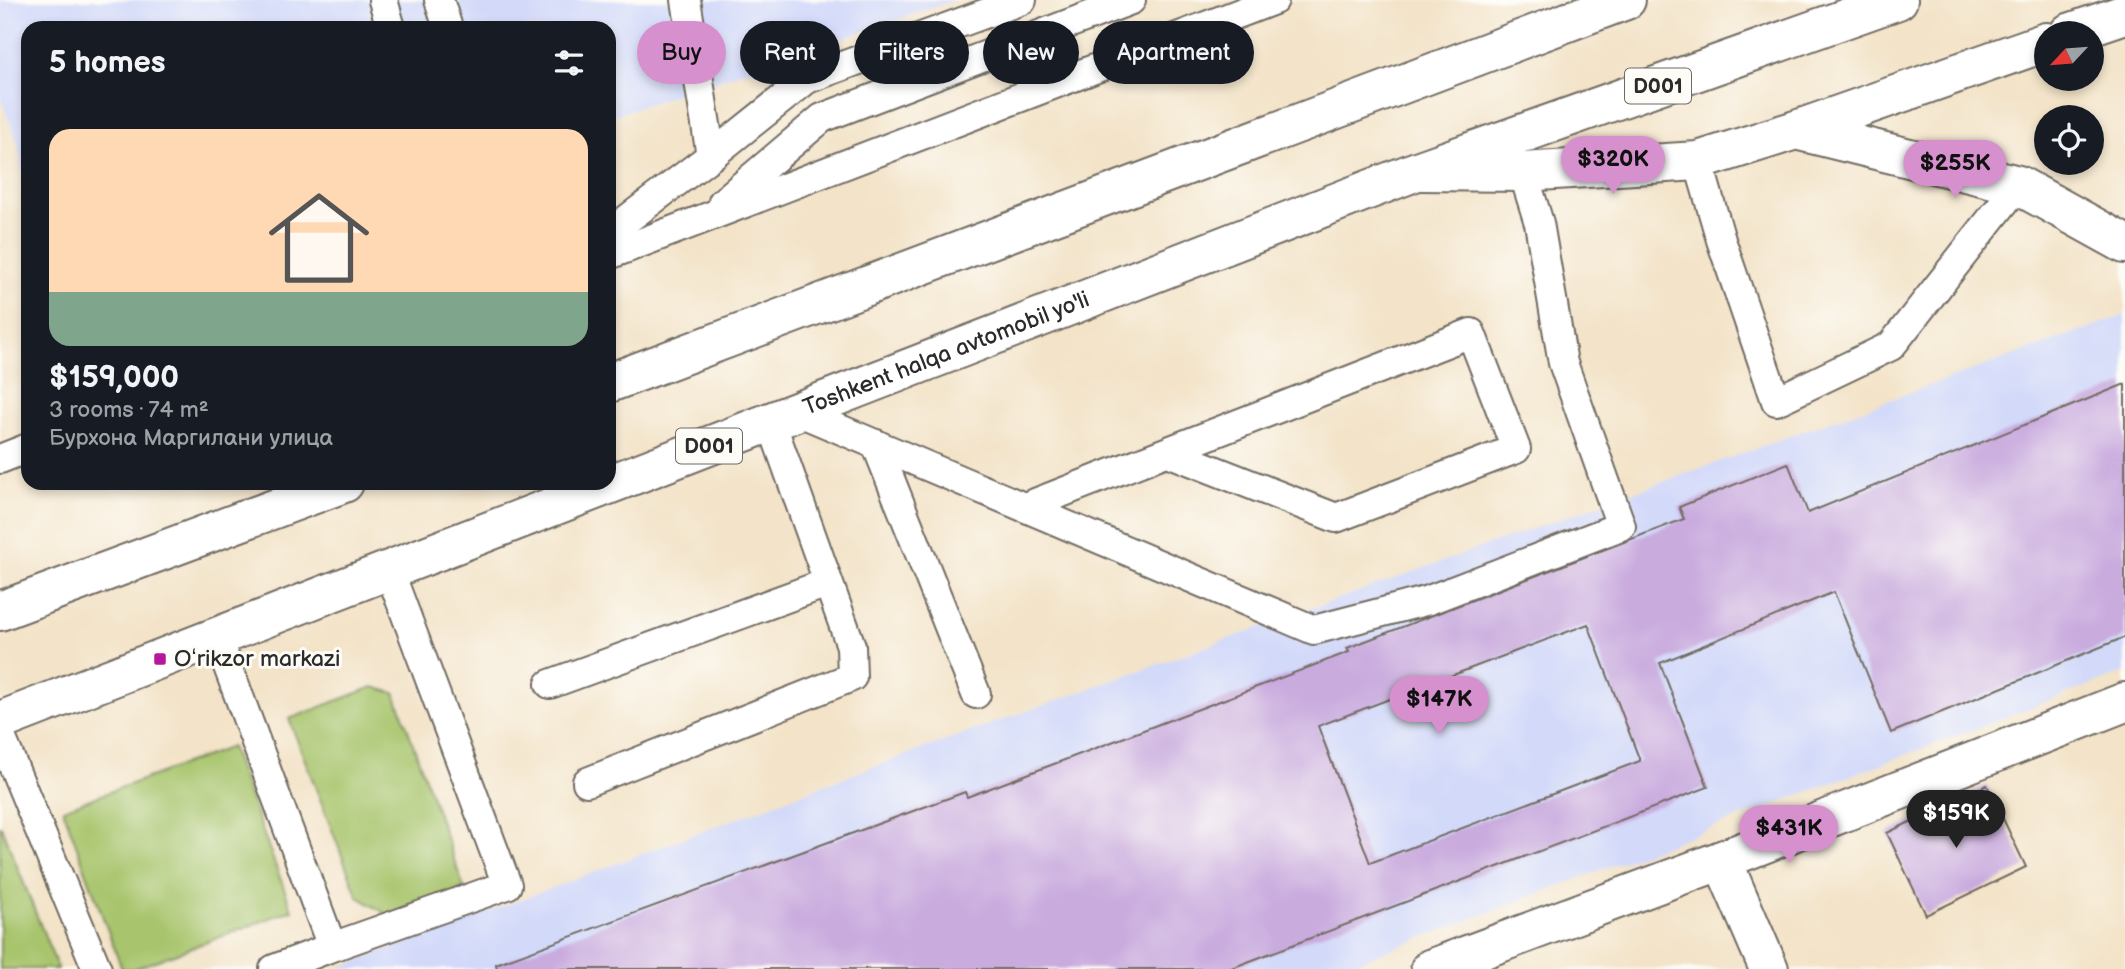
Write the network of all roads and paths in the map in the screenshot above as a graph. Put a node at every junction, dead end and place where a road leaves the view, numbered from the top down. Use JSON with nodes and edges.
{"nodes":[{"id":1,"x":383,"y":0,"type":"edge"},
{"id":2,"x":439,"y":0,"type":"edge"},
{"id":3,"x":686,"y":0,"type":"edge"},
{"id":4,"x":1022,"y":0,"type":"edge"},
{"id":5,"x":1131,"y":0,"type":"edge"},
{"id":6,"x":1274,"y":0,"type":"edge"},
{"id":7,"x":1626,"y":0,"type":"edge"},
{"id":8,"x":1898,"y":0,"type":"edge"},
{"id":9,"x":2125,"y":13,"type":"edge"},
{"id":10,"x":389,"y":21,"type":"edge"},
{"id":11,"x":446,"y":21,"type":"edge"},
{"id":12,"x":2103,"y":21,"type":"edge"},
{"id":13,"x":2034,"y":45,"type":"edge"},
{"id":14,"x":1796,"y":130,"type":"junction"},
{"id":15,"x":711,"y":156,"type":"junction"},
{"id":16,"x":1698,"y":161,"type":"junction"},
{"id":17,"x":1417,"y":171,"type":"junction"},
{"id":18,"x":1523,"y":172,"type":"junction"},
{"id":19,"x":2018,"y":185,"type":"junction"},
{"id":20,"x":708,"y":216,"type":"junction"},
{"id":21,"x":616,"y":228,"type":"edge"},
{"id":22,"x":2125,"y":244,"type":"edge"},
{"id":23,"x":616,"y":252,"type":"edge"},
{"id":24,"x":616,"y":373,"type":"edge"},
{"id":25,"x":784,"y":417,"type":"junction"},
{"id":26,"x":876,"y":444,"type":"junction"},
{"id":27,"x":21,"y":451,"type":"edge"},
{"id":28,"x":1168,"y":452,"type":"junction"},
{"id":29,"x":0,"y":459,"type":"edge"},
{"id":30,"x":616,"y":482,"type":"edge"},
{"id":31,"x":325,"y":490,"type":"edge"},
{"id":32,"x":596,"y":490,"type":"edge"},
{"id":33,"x":1025,"y":507,"type":"junction"},
{"id":34,"x":389,"y":570,"type":"junction"},
{"id":35,"x":827,"y":583,"type":"junction"},
{"id":36,"x":0,"y":611,"type":"edge"},
{"id":37,"x":217,"y":637,"type":"junction"},
{"id":38,"x":550,"y":684,"type":"dead end"},
{"id":39,"x":976,"y":694,"type":"dead end"},
{"id":40,"x":2125,"y":702,"type":"edge"},
{"id":41,"x":0,"y":721,"type":"edge"},
{"id":42,"x":0,"y":734,"type":"edge"},
{"id":43,"x":587,"y":782,"type":"dead end"},
{"id":44,"x":1722,"y":860,"type":"junction"},
{"id":45,"x":332,"y":947,"type":"junction"},
{"id":46,"x":97,"y":969,"type":"edge"},
{"id":47,"x":274,"y":969,"type":"edge"},
{"id":48,"x":1430,"y":969,"type":"edge"},
{"id":49,"x":1769,"y":969,"type":"edge"}],
"edges":[{"from":1,"to":10,"type":"lane"},
{"from":2,"to":11,"type":"lane"},
{"from":3,"to":15,"type":"lane"},
{"from":4,"to":15,"type":"lane"},
{"from":5,"to":20,"type":"lane"},
{"from":6,"to":20,"type":"lane"},
{"from":7,"to":24,"type":"main road"},
{"from":8,"to":17,"type":"main road","name":"Toshkent halqa avtomobil yo'li","number":"D001"},
{"from":9,"to":12,"type":"main road"},
{"from":13,"to":14,"type":"main road"},
{"from":14,"to":16,"type":"main road"},
{"from":14,"to":19,"type":"main road"},
{"from":15,"to":21,"type":"lane"},
{"from":16,"to":18,"type":"main road"},
{"from":16,"to":19,"type":"lane"},
{"from":17,"to":18,"type":"main road"},
{"from":17,"to":25,"type":"main road","name":"Toshkent halqa avtomobil yo'li","number":"D001"},
{"from":18,"to":33,"type":"lane"},
{"from":19,"to":22,"type":"main road"},
{"from":20,"to":23,"type":"lane"},
{"from":25,"to":26,"type":"lane"},
{"from":25,"to":30,"type":"main road","name":"Toshkent halqa avtomobil yo'li","number":"D001"},
{"from":25,"to":35,"type":"lane"},
{"from":26,"to":33,"type":"lane"},
{"from":26,"to":39,"type":"lane"},
{"from":27,"to":29,"type":"lane"},
{"from":28,"to":28,"type":"lane"},
{"from":28,"to":33,"type":"lane"},
{"from":31,"to":36,"type":"main road"},
{"from":32,"to":34,"type":"main road","name":"Toshkent halqa avtomobil yo'li","number":"D001"},
{"from":34,"to":37,"type":"main road","name":"Toshkent halqa avtomobil yo'li","number":"D001"},
{"from":34,"to":45,"type":"lane"},
{"from":35,"to":38,"type":"lane"},
{"from":35,"to":43,"type":"lane"},
{"from":37,"to":41,"type":"main road","name":"Toshkent halqa avtomobil yo'li","number":"D001"},
{"from":37,"to":45,"type":"lane"},
{"from":40,"to":44,"type":"main road"},
{"from":42,"to":46,"type":"lane"},
{"from":44,"to":48,"type":"main road"},
{"from":44,"to":49,"type":"main road"},
{"from":45,"to":47,"type":"lane"}]}
